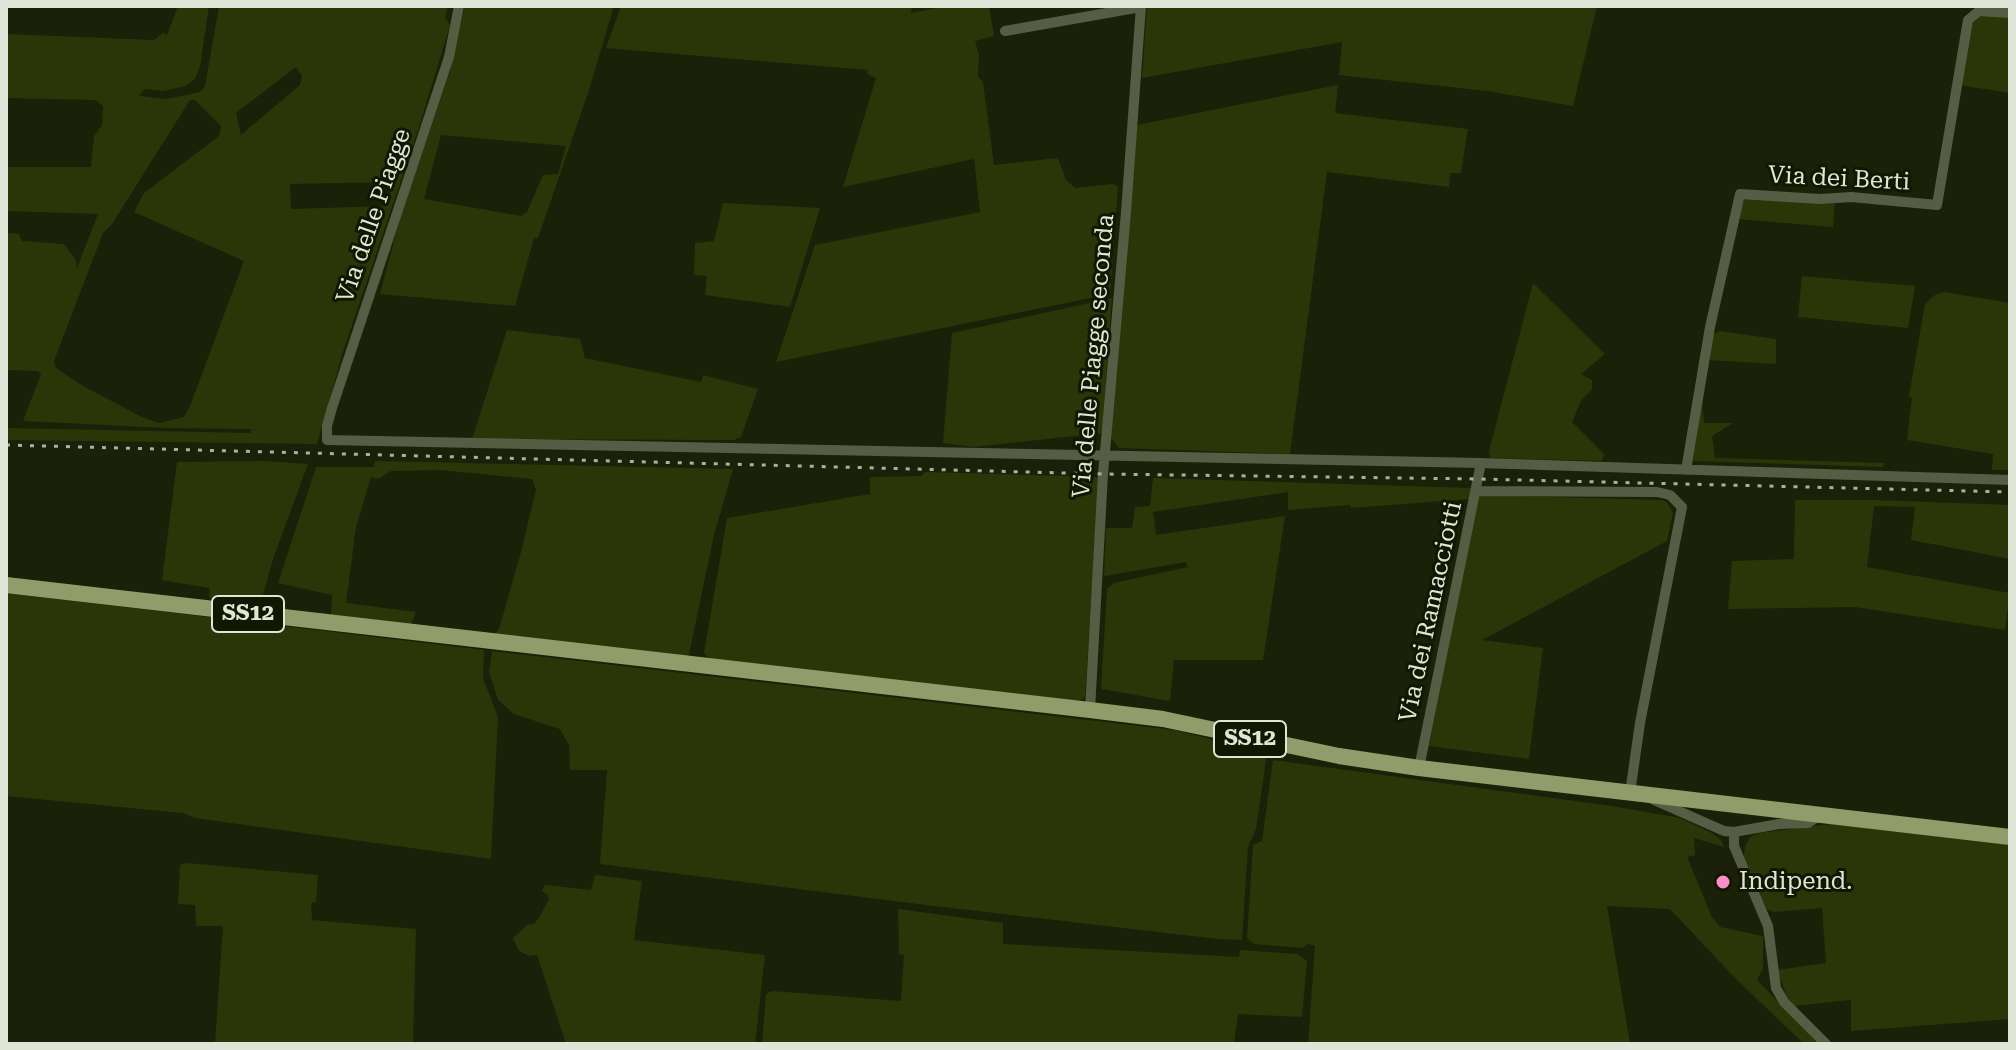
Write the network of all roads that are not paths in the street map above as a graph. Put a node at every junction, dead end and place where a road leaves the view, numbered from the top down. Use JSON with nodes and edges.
{"nodes":[{"id":1,"x":459,"y":6,"type":"edge"},
{"id":2,"x":1141,"y":6,"type":"edge"},
{"id":3,"x":2010,"y":13,"type":"edge"},
{"id":4,"x":1005,"y":31,"type":"dead end"},
{"id":5,"x":1105,"y":458,"type":"junction"},
{"id":6,"x":1481,"y":463,"type":"junction"},
{"id":7,"x":1686,"y":470,"type":"junction"},
{"id":8,"x":2010,"y":480,"type":"edge"},
{"id":9,"x":1477,"y":491,"type":"junction"},
{"id":10,"x":6,"y":585,"type":"edge"},
{"id":11,"x":1090,"y":710,"type":"junction"},
{"id":12,"x":1419,"y":768,"type":"junction"},
{"id":13,"x":1635,"y":794,"type":"junction"},
{"id":14,"x":1821,"y":814,"type":"junction"},
{"id":15,"x":1734,"y":832,"type":"junction"},
{"id":16,"x":2010,"y":837,"type":"edge"},
{"id":17,"x":1826,"y":1044,"type":"edge"}],
"edges":[{"from":1,"to":5,"type":"street","name":"Via delle Piagge"},
{"from":2,"to":4,"type":"street"},
{"from":2,"to":5,"type":"street","name":"Via delle Piagge seconda"},
{"from":3,"to":7,"type":"street","name":"Via dei Berti"},
{"from":5,"to":6,"type":"street"},
{"from":5,"to":11,"type":"street","name":"Via delle Piagge seconda"},
{"from":6,"to":7,"type":"street"},
{"from":6,"to":9,"type":"street","name":"Via dei Ramacciotti"},
{"from":7,"to":8,"type":"street"},
{"from":9,"to":12,"type":"street","name":"Via dei Ramacciotti"},
{"from":9,"to":13,"type":"street"},
{"from":10,"to":11,"type":"main road","number":"SS12"},
{"from":11,"to":12,"type":"main road","number":"SS12"},
{"from":12,"to":13,"type":"main road","number":"SS12"},
{"from":13,"to":14,"type":"main road","number":"SS12"},
{"from":13,"to":15,"type":"street"},
{"from":14,"to":15,"type":"street"},
{"from":14,"to":16,"type":"main road","number":"SS12"},
{"from":15,"to":17,"type":"street"}]}
